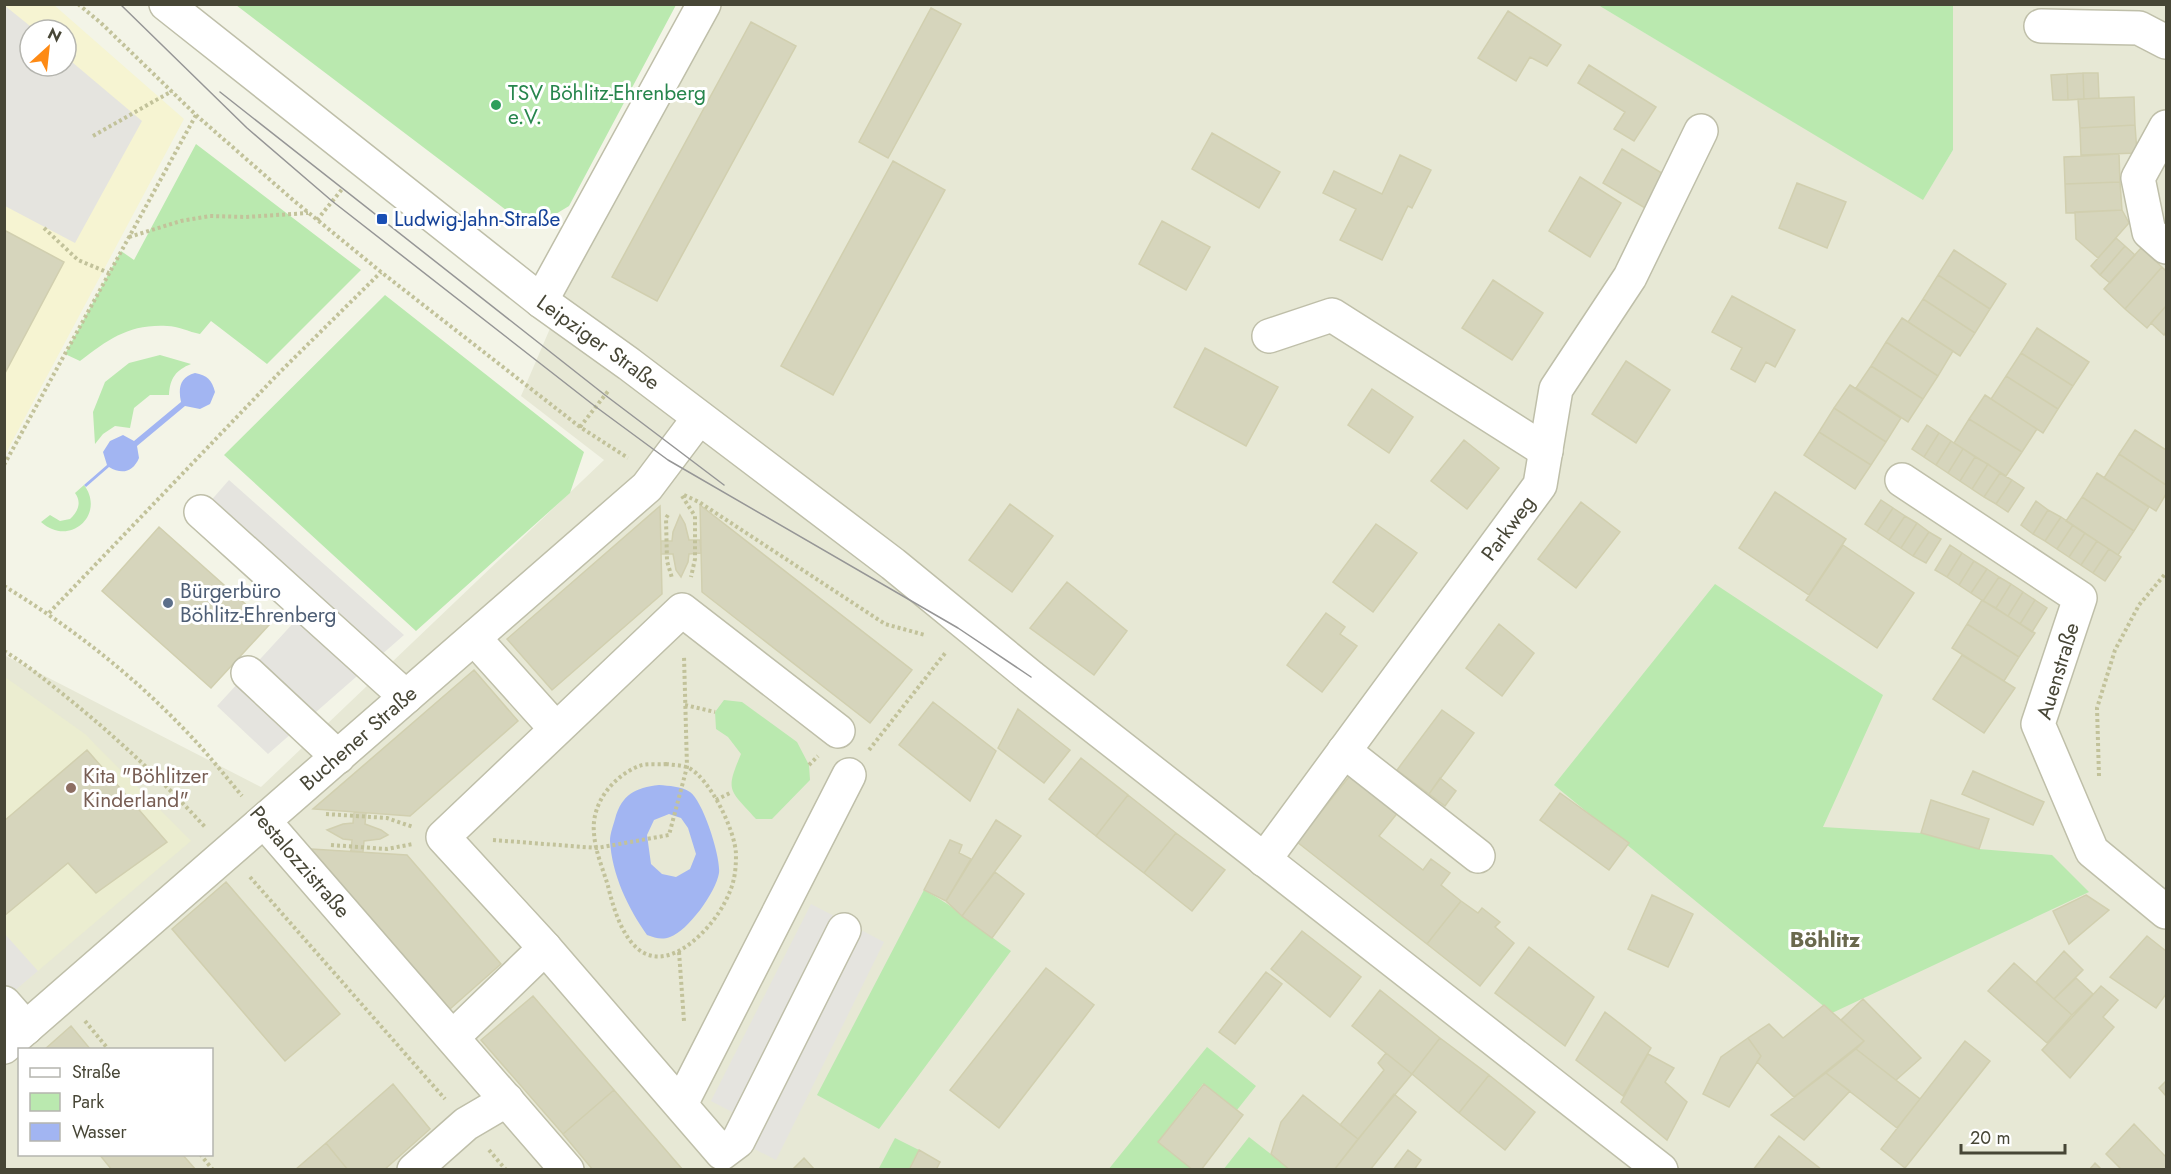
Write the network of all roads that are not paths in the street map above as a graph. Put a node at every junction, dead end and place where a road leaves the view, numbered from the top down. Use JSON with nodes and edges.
{"nodes":[{"id":1,"x":166,"y":4,"type":"edge"},
{"id":2,"x":704,"y":4,"type":"edge"},
{"id":3,"x":2152,"y":25,"type":"edge"},
{"id":4,"x":2041,"y":26,"type":"dead end"},
{"id":5,"x":2166,"y":127,"type":"edge"},
{"id":6,"x":1701,"y":130,"type":"dead end"},
{"id":7,"x":2166,"y":247,"type":"edge"},
{"id":8,"x":541,"y":301,"type":"junction"},
{"id":9,"x":1269,"y":336,"type":"dead end"},
{"id":10,"x":699,"y":418,"type":"junction"},
{"id":11,"x":1546,"y":451,"type":"junction"},
{"id":12,"x":1902,"y":480,"type":"dead end"},
{"id":13,"x":201,"y":512,"type":"dead end"},
{"id":14,"x":474,"y":638,"type":"junction"},
{"id":15,"x":248,"y":673,"type":"dead end"},
{"id":16,"x":406,"y":697,"type":"junction"},
{"id":17,"x":556,"y":729,"type":"junction"},
{"id":18,"x":838,"y":730,"type":"dead end"},
{"id":19,"x":1344,"y":751,"type":"junction"},
{"id":20,"x":338,"y":757,"type":"junction"},
{"id":21,"x":849,"y":775,"type":"road end"},
{"id":22,"x":264,"y":821,"type":"junction"},
{"id":23,"x":1478,"y":856,"type":"dead end"},
{"id":24,"x":1264,"y":860,"type":"junction"},
{"id":25,"x":2166,"y":912,"type":"edge"},
{"id":26,"x":844,"y":930,"type":"dead end"},
{"id":27,"x":545,"y":948,"type":"junction"},
{"id":28,"x":4,"y":1003,"type":"edge"},
{"id":29,"x":15,"y":1037,"type":"edge"},
{"id":30,"x":453,"y":1037,"type":"junction"},
{"id":31,"x":507,"y":1100,"type":"junction"},
{"id":32,"x":681,"y":1104,"type":"junction"},
{"id":33,"x":414,"y":1170,"type":"edge"},
{"id":34,"x":567,"y":1170,"type":"edge"},
{"id":35,"x":1661,"y":1170,"type":"edge"}],
"edges":[{"from":1,"to":8,"type":"street","name":"Leipziger Straße"},
{"from":2,"to":8,"type":"street"},
{"from":3,"to":4,"type":"street"},
{"from":5,"to":7,"type":"street"},
{"from":6,"to":11,"type":"street","name":"Parkweg"},
{"from":8,"to":10,"type":"street","name":"Leipziger Straße"},
{"from":9,"to":11,"type":"street"},
{"from":10,"to":14,"type":"street","name":"Buchener Straße"},
{"from":10,"to":24,"type":"street","name":"Leipziger Straße"},
{"from":11,"to":19,"type":"street","name":"Parkweg"},
{"from":12,"to":25,"type":"street","name":"Auenstraße"},
{"from":13,"to":16,"type":"street"},
{"from":14,"to":16,"type":"street","name":"Buchener Straße"},
{"from":14,"to":17,"type":"street"},
{"from":15,"to":20,"type":"street"},
{"from":16,"to":20,"type":"street","name":"Buchener Straße"},
{"from":17,"to":18,"type":"street"},
{"from":17,"to":27,"type":"street"},
{"from":19,"to":23,"type":"street"},
{"from":19,"to":24,"type":"street","name":"Parkweg"},
{"from":20,"to":22,"type":"street","name":"Buchener Straße"},
{"from":21,"to":32,"type":"street"},
{"from":22,"to":29,"type":"street","name":"Buchener Straße"},
{"from":22,"to":30,"type":"street","name":"Pestalozzistraße"},
{"from":24,"to":35,"type":"street","name":"Leipziger Straße"},
{"from":26,"to":32,"type":"street"},
{"from":27,"to":30,"type":"street"},
{"from":27,"to":32,"type":"street"},
{"from":28,"to":29,"type":"street"},
{"from":30,"to":31,"type":"street","name":"Pestalozzistraße"},
{"from":31,"to":33,"type":"street"},
{"from":31,"to":34,"type":"street","name":"Pestalozzistraße"}]}
